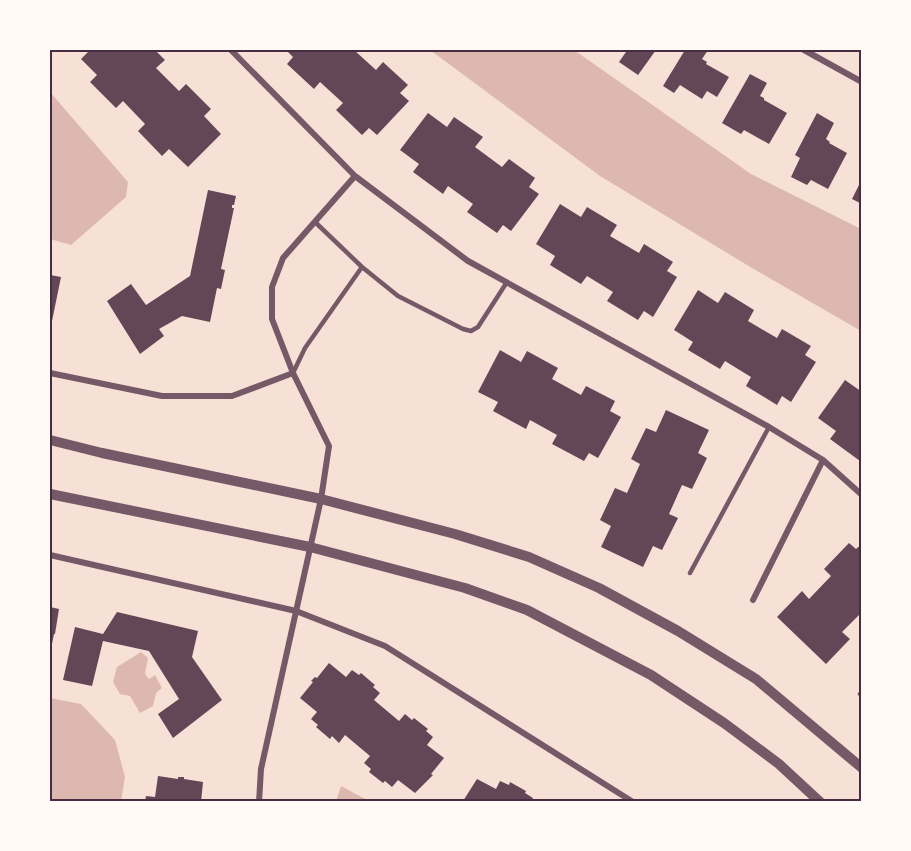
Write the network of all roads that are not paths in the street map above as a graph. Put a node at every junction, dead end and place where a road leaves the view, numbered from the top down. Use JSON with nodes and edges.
{"nodes":[{"id":1,"x":231,"y":50,"type":"edge"},
{"id":2,"x":804,"y":50,"type":"edge"},
{"id":3,"x":861,"y":82,"type":"edge"},
{"id":4,"x":355,"y":176,"type":"junction"},
{"id":5,"x":315,"y":222,"type":"junction"},
{"id":6,"x":362,"y":267,"type":"junction"},
{"id":7,"x":507,"y":282,"type":"junction"},
{"id":8,"x":50,"y":373,"type":"edge"},
{"id":9,"x":293,"y":373,"type":"junction"},
{"id":10,"x":769,"y":427,"type":"junction"},
{"id":11,"x":50,"y":440,"type":"edge"},
{"id":12,"x":823,"y":460,"type":"junction"},
{"id":13,"x":50,"y":494,"type":"edge"},
{"id":14,"x":861,"y":495,"type":"edge"},
{"id":15,"x":321,"y":499,"type":"junction"},
{"id":16,"x":310,"y":546,"type":"junction"},
{"id":17,"x":50,"y":555,"type":"edge"},
{"id":18,"x":690,"y":573,"type":"dead end"},
{"id":19,"x":753,"y":600,"type":"dead end"},
{"id":20,"x":296,"y":611,"type":"junction"},
{"id":21,"x":861,"y":768,"type":"edge"},
{"id":22,"x":259,"y":801,"type":"edge"},
{"id":23,"x":633,"y":801,"type":"edge"},
{"id":24,"x":819,"y":801,"type":"edge"}],
"edges":[{"from":1,"to":4,"type":"street"},
{"from":2,"to":3,"type":"street"},
{"from":4,"to":5,"type":"street"},
{"from":4,"to":7,"type":"street"},
{"from":5,"to":6,"type":"lane"},
{"from":5,"to":9,"type":"street"},
{"from":6,"to":7,"type":"lane"},
{"from":6,"to":9,"type":"lane"},
{"from":7,"to":10,"type":"street"},
{"from":8,"to":9,"type":"street"},
{"from":9,"to":15,"type":"street"},
{"from":10,"to":12,"type":"street"},
{"from":10,"to":18,"type":"lane"},
{"from":11,"to":15,"type":"street"},
{"from":12,"to":14,"type":"street"},
{"from":12,"to":19,"type":"street"},
{"from":13,"to":16,"type":"street"},
{"from":15,"to":16,"type":"street"},
{"from":15,"to":21,"type":"street"},
{"from":16,"to":20,"type":"street"},
{"from":16,"to":24,"type":"street"},
{"from":17,"to":20,"type":"street"},
{"from":20,"to":22,"type":"street"},
{"from":20,"to":23,"type":"street"}]}
